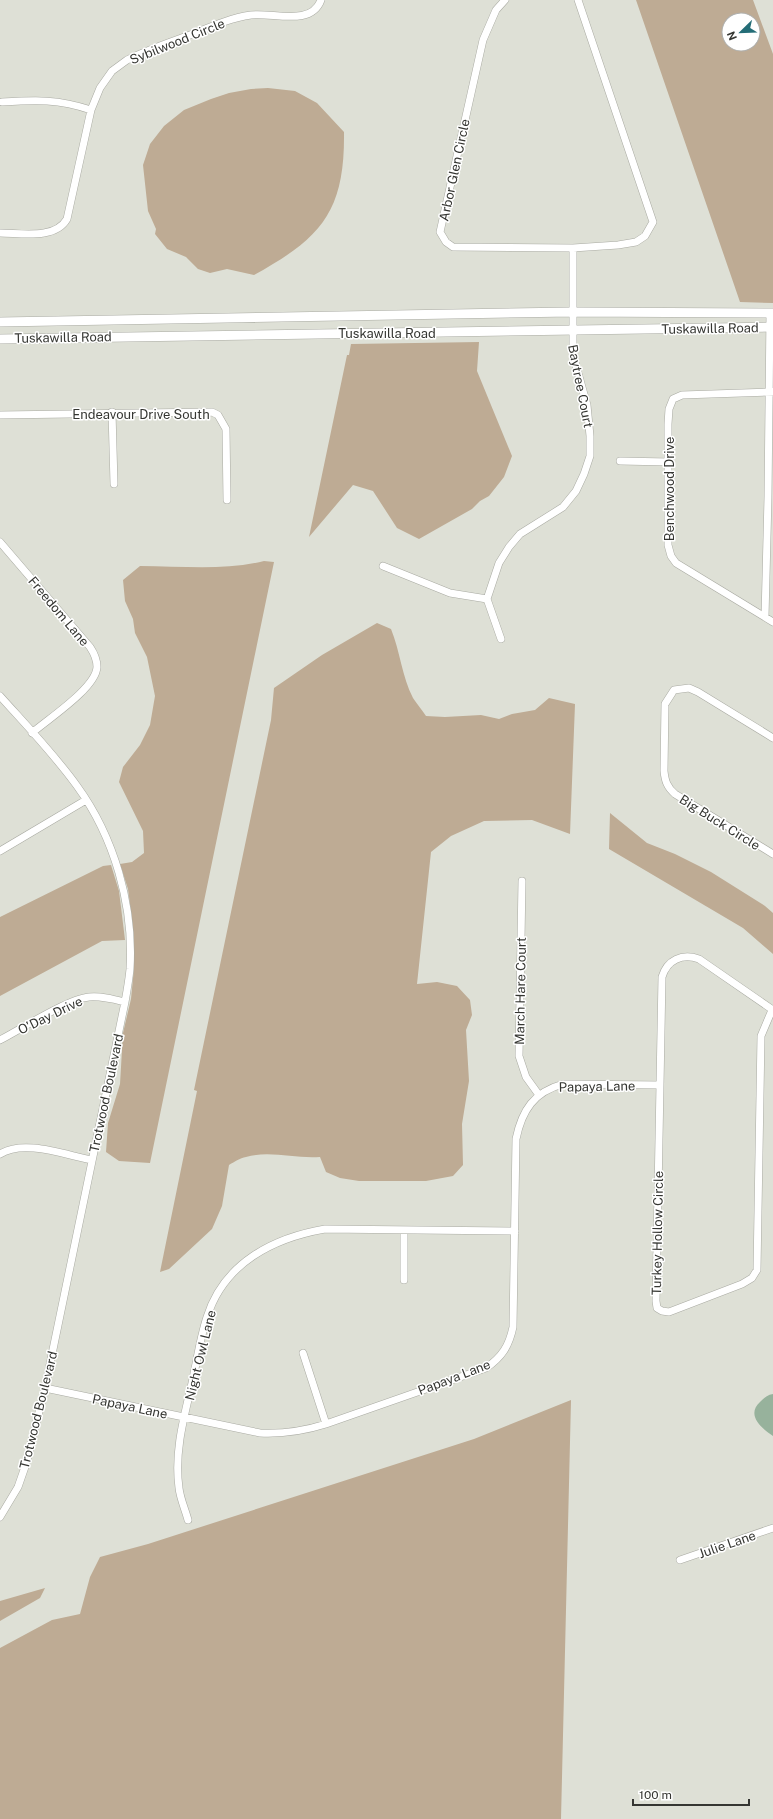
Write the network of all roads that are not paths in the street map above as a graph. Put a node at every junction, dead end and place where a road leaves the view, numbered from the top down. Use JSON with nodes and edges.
{"nodes":[{"id":1,"x":321,"y":0,"type":"edge"},
{"id":2,"x":505,"y":0,"type":"edge"},
{"id":3,"x":578,"y":0,"type":"edge"},
{"id":4,"x":2,"y":102,"type":"dead end"},
{"id":5,"x":91,"y":110,"type":"junction"},
{"id":6,"x":0,"y":233,"type":"edge"},
{"id":7,"x":573,"y":248,"type":"junction"},
{"id":8,"x":572,"y":312,"type":"junction"},
{"id":9,"x":772,"y":313,"type":"edge"},
{"id":10,"x":0,"y":322,"type":"edge"},
{"id":11,"x":771,"y":327,"type":"edge"},
{"id":12,"x":572,"y":330,"type":"junction"},
{"id":13,"x":0,"y":338,"type":"edge"},
{"id":14,"x":771,"y":392,"type":"edge"},
{"id":15,"x":112,"y":412,"type":"junction"},
{"id":16,"x":0,"y":414,"type":"edge"},
{"id":17,"x":620,"y":461,"type":"dead end"},
{"id":18,"x":668,"y":462,"type":"junction"},
{"id":19,"x":114,"y":484,"type":"dead end"},
{"id":20,"x":771,"y":497,"type":"edge"},
{"id":21,"x":227,"y":500,"type":"dead end"},
{"id":22,"x":0,"y":542,"type":"edge"},
{"id":23,"x":383,"y":566,"type":"dead end"},
{"id":24,"x":487,"y":598,"type":"junction"},
{"id":25,"x":765,"y":617,"type":"junction"},
{"id":26,"x":773,"y":622,"type":"edge"},
{"id":27,"x":501,"y":639,"type":"dead end"},
{"id":28,"x":0,"y":696,"type":"edge"},
{"id":29,"x":32,"y":733,"type":"junction"},
{"id":30,"x":773,"y":738,"type":"edge"},
{"id":31,"x":86,"y":800,"type":"junction"},
{"id":32,"x":0,"y":850,"type":"edge"},
{"id":33,"x":773,"y":854,"type":"edge"},
{"id":34,"x":522,"y":881,"type":"dead end"},
{"id":35,"x":125,"y":1002,"type":"junction"},
{"id":36,"x":773,"y":1010,"type":"edge"},
{"id":37,"x":0,"y":1040,"type":"edge"},
{"id":38,"x":660,"y":1085,"type":"junction"},
{"id":39,"x":539,"y":1095,"type":"junction"},
{"id":40,"x":0,"y":1154,"type":"edge"},
{"id":41,"x":92,"y":1160,"type":"junction"},
{"id":42,"x":404,"y":1230,"type":"junction"},
{"id":43,"x":515,"y":1231,"type":"junction"},
{"id":44,"x":404,"y":1280,"type":"dead end"},
{"id":45,"x":303,"y":1353,"type":"dead end"},
{"id":46,"x":45,"y":1388,"type":"junction"},
{"id":47,"x":184,"y":1417,"type":"junction"},
{"id":48,"x":326,"y":1424,"type":"junction"},
{"id":49,"x":0,"y":1517,"type":"edge"},
{"id":50,"x":188,"y":1520,"type":"dead end"},
{"id":51,"x":773,"y":1528,"type":"edge"},
{"id":52,"x":680,"y":1560,"type":"dead end"}],
"edges":[{"from":1,"to":5,"type":"street","name":"Sybilwood Circle"},
{"from":2,"to":7,"type":"street","name":"Arbor Glen Circle"},
{"from":3,"to":7,"type":"street","name":"Arbor Glen Circle"},
{"from":4,"to":5,"type":"street"},
{"from":5,"to":6,"type":"street","name":"Sybilwood Circle"},
{"from":7,"to":8,"type":"street"},
{"from":8,"to":9,"type":"main road","name":"Tuskawilla Road"},
{"from":8,"to":10,"type":"main road","name":"Tuskawilla Road"},
{"from":8,"to":12,"type":"street"},
{"from":9,"to":11,"type":"street"},
{"from":11,"to":12,"type":"main road","name":"Tuskawilla Road"},
{"from":11,"to":14,"type":"street"},
{"from":12,"to":13,"type":"main road","name":"Tuskawilla Road"},
{"from":12,"to":24,"type":"street","name":"Baytree Court"},
{"from":14,"to":18,"type":"street","name":"Benchwood Drive"},
{"from":14,"to":20,"type":"street"},
{"from":15,"to":16,"type":"street","name":"Endeavour Drive South"},
{"from":15,"to":19,"type":"street"},
{"from":15,"to":21,"type":"street","name":"Endeavour Drive South"},
{"from":17,"to":18,"type":"street"},
{"from":18,"to":25,"type":"street","name":"Benchwood Drive"},
{"from":20,"to":25,"type":"street"},
{"from":22,"to":29,"type":"street","name":"Freedom Lane"},
{"from":23,"to":24,"type":"street"},
{"from":24,"to":27,"type":"street"},
{"from":25,"to":26,"type":"street","name":"Benchwood Drive"},
{"from":28,"to":29,"type":"street","name":"Trotwood Boulevard"},
{"from":29,"to":31,"type":"street","name":"Trotwood Boulevard"},
{"from":30,"to":33,"type":"street","name":"Big Buck Circle"},
{"from":31,"to":32,"type":"street"},
{"from":31,"to":35,"type":"street","name":"Trotwood Boulevard"},
{"from":34,"to":39,"type":"street","name":"March Hare Court"},
{"from":35,"to":37,"type":"street","name":"O'Day Drive"},
{"from":35,"to":41,"type":"street","name":"Trotwood Boulevard"},
{"from":36,"to":38,"type":"street","name":"Turkey Hollow Circle"},
{"from":36,"to":38,"type":"street","name":"Turkey Hollow Circle"},
{"from":38,"to":39,"type":"street","name":"Papaya Lane"},
{"from":39,"to":43,"type":"street","name":"Papaya Lane"},
{"from":40,"to":41,"type":"street"},
{"from":41,"to":46,"type":"street","name":"Trotwood Boulevard"},
{"from":42,"to":43,"type":"street","name":"Night Owl Lane"},
{"from":42,"to":44,"type":"street"},
{"from":42,"to":47,"type":"street","name":"Night Owl Lane"},
{"from":43,"to":48,"type":"street","name":"Papaya Lane"},
{"from":45,"to":48,"type":"street"},
{"from":46,"to":47,"type":"street","name":"Papaya Lane"},
{"from":46,"to":49,"type":"street","name":"Trotwood Boulevard"},
{"from":47,"to":48,"type":"street","name":"Papaya Lane"},
{"from":47,"to":50,"type":"street","name":"Night Owl Lane"},
{"from":51,"to":52,"type":"street","name":"Julie Lane"}]}
